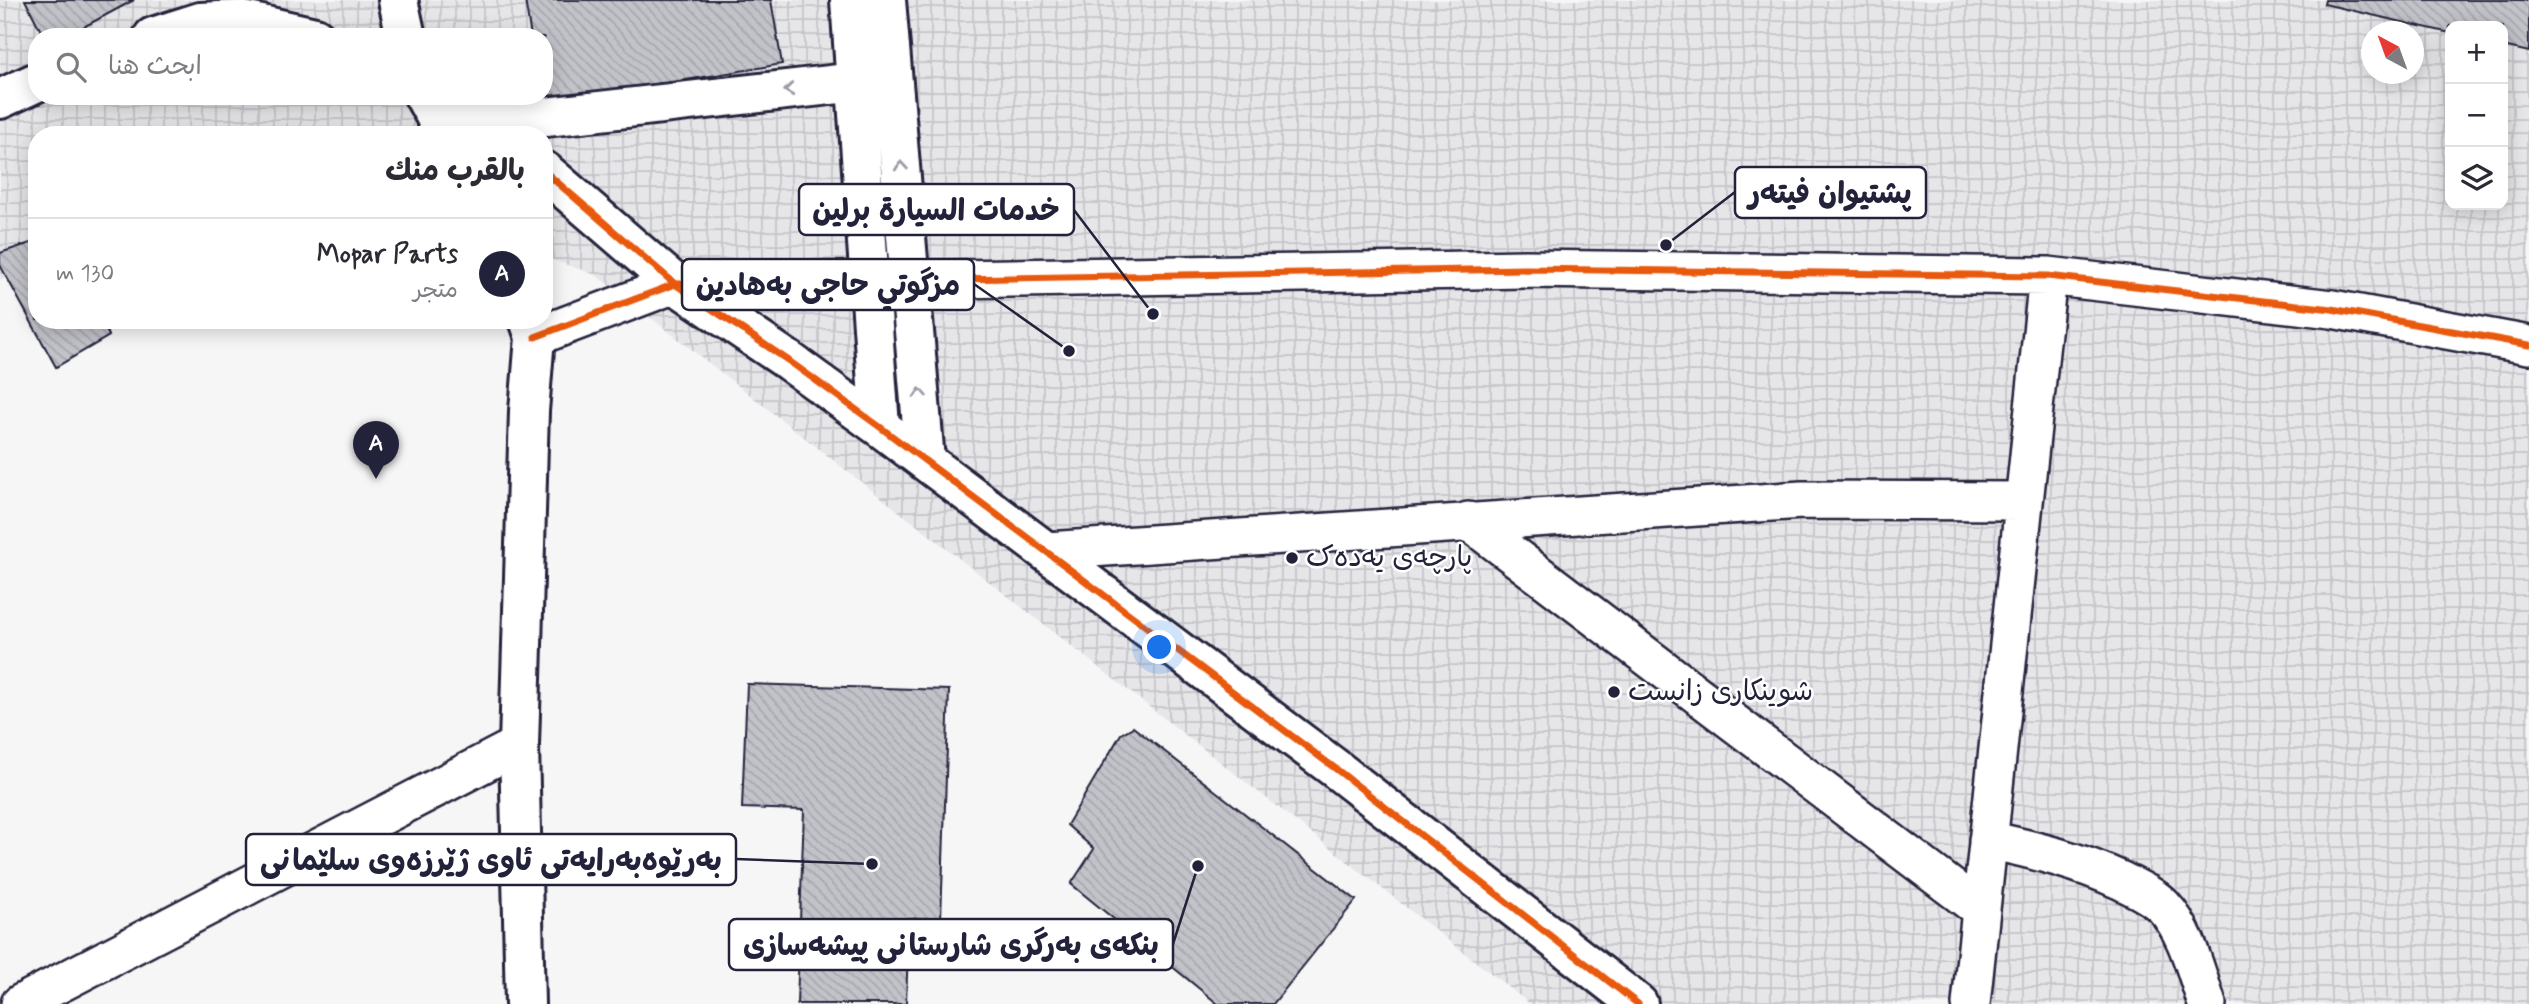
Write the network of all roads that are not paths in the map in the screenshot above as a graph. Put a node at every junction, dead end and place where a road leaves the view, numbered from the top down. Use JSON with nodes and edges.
{"nodes":[{"id":1,"x":398,"y":0,"type":"edge"},
{"id":2,"x":850,"y":0,"type":"edge"},
{"id":3,"x":886,"y":0,"type":"edge"},
{"id":4,"x":181,"y":28,"type":"edge"},
{"id":5,"x":275,"y":28,"type":"edge"},
{"id":6,"x":404,"y":28,"type":"edge"},
{"id":7,"x":857,"y":82,"type":"junction"},
{"id":8,"x":28,"y":86,"type":"edge"},
{"id":9,"x":0,"y":99,"type":"edge"},
{"id":10,"x":429,"y":105,"type":"edge"},
{"id":11,"x":455,"y":105,"type":"edge"},
{"id":12,"x":441,"y":126,"type":"edge"},
{"id":13,"x":491,"y":126,"type":"edge"},
{"id":14,"x":498,"y":126,"type":"edge"},
{"id":15,"x":553,"y":179,"type":"edge"},
{"id":16,"x":2048,"y":276,"type":"junction"},
{"id":17,"x":911,"y":279,"type":"junction"},
{"id":18,"x":871,"y":281,"type":"junction"},
{"id":19,"x":675,"y":284,"type":"junction"},
{"id":20,"x":553,"y":322,"type":"edge"},
{"id":21,"x":532,"y":329,"type":"edge"},
{"id":22,"x":2529,"y":345,"type":"edge"},
{"id":23,"x":880,"y":427,"type":"junction"},
{"id":24,"x":925,"y":461,"type":"junction"},
{"id":25,"x":2024,"y":501,"type":"junction"},
{"id":26,"x":1468,"y":522,"type":"junction"},
{"id":27,"x":1047,"y":551,"type":"junction"},
{"id":28,"x":519,"y":745,"type":"junction"},
{"id":29,"x":1988,"y":840,"type":"junction"},
{"id":30,"x":1981,"y":910,"type":"junction"},
{"id":31,"x":20,"y":1004,"type":"edge"},
{"id":32,"x":525,"y":1004,"type":"edge"},
{"id":33,"x":1639,"y":1004,"type":"edge"},
{"id":34,"x":1971,"y":1004,"type":"edge"},
{"id":35,"x":2207,"y":1004,"type":"edge"}],
"edges":[{"from":1,"to":6,"type":"street"},
{"from":2,"to":7,"type":"street"},
{"from":17,"to":3,"type":"street","one_way":true},
{"from":4,"to":5,"type":"street"},
{"from":7,"to":14,"type":"street","one_way":true},
{"from":7,"to":18,"type":"street"},
{"from":8,"to":9,"type":"street"},
{"from":10,"to":12,"type":"street"},
{"from":11,"to":13,"type":"street"},
{"from":15,"to":19,"type":"street"},
{"from":16,"to":17,"type":"street"},
{"from":16,"to":22,"type":"street"},
{"from":16,"to":25,"type":"street"},
{"from":17,"to":18,"type":"street"},
{"from":24,"to":17,"type":"street","one_way":true},
{"from":18,"to":19,"type":"street"},
{"from":18,"to":23,"type":"street"},
{"from":19,"to":20,"type":"street"},
{"from":19,"to":23,"type":"street"},
{"from":21,"to":28,"type":"street"},
{"from":23,"to":24,"type":"street"},
{"from":24,"to":27,"type":"street"},
{"from":25,"to":26,"type":"street"},
{"from":25,"to":29,"type":"street"},
{"from":26,"to":27,"type":"street"},
{"from":26,"to":30,"type":"street"},
{"from":27,"to":33,"type":"street"},
{"from":28,"to":31,"type":"street"},
{"from":28,"to":32,"type":"street"},
{"from":29,"to":30,"type":"street"},
{"from":29,"to":35,"type":"street"},
{"from":30,"to":34,"type":"street"}]}
